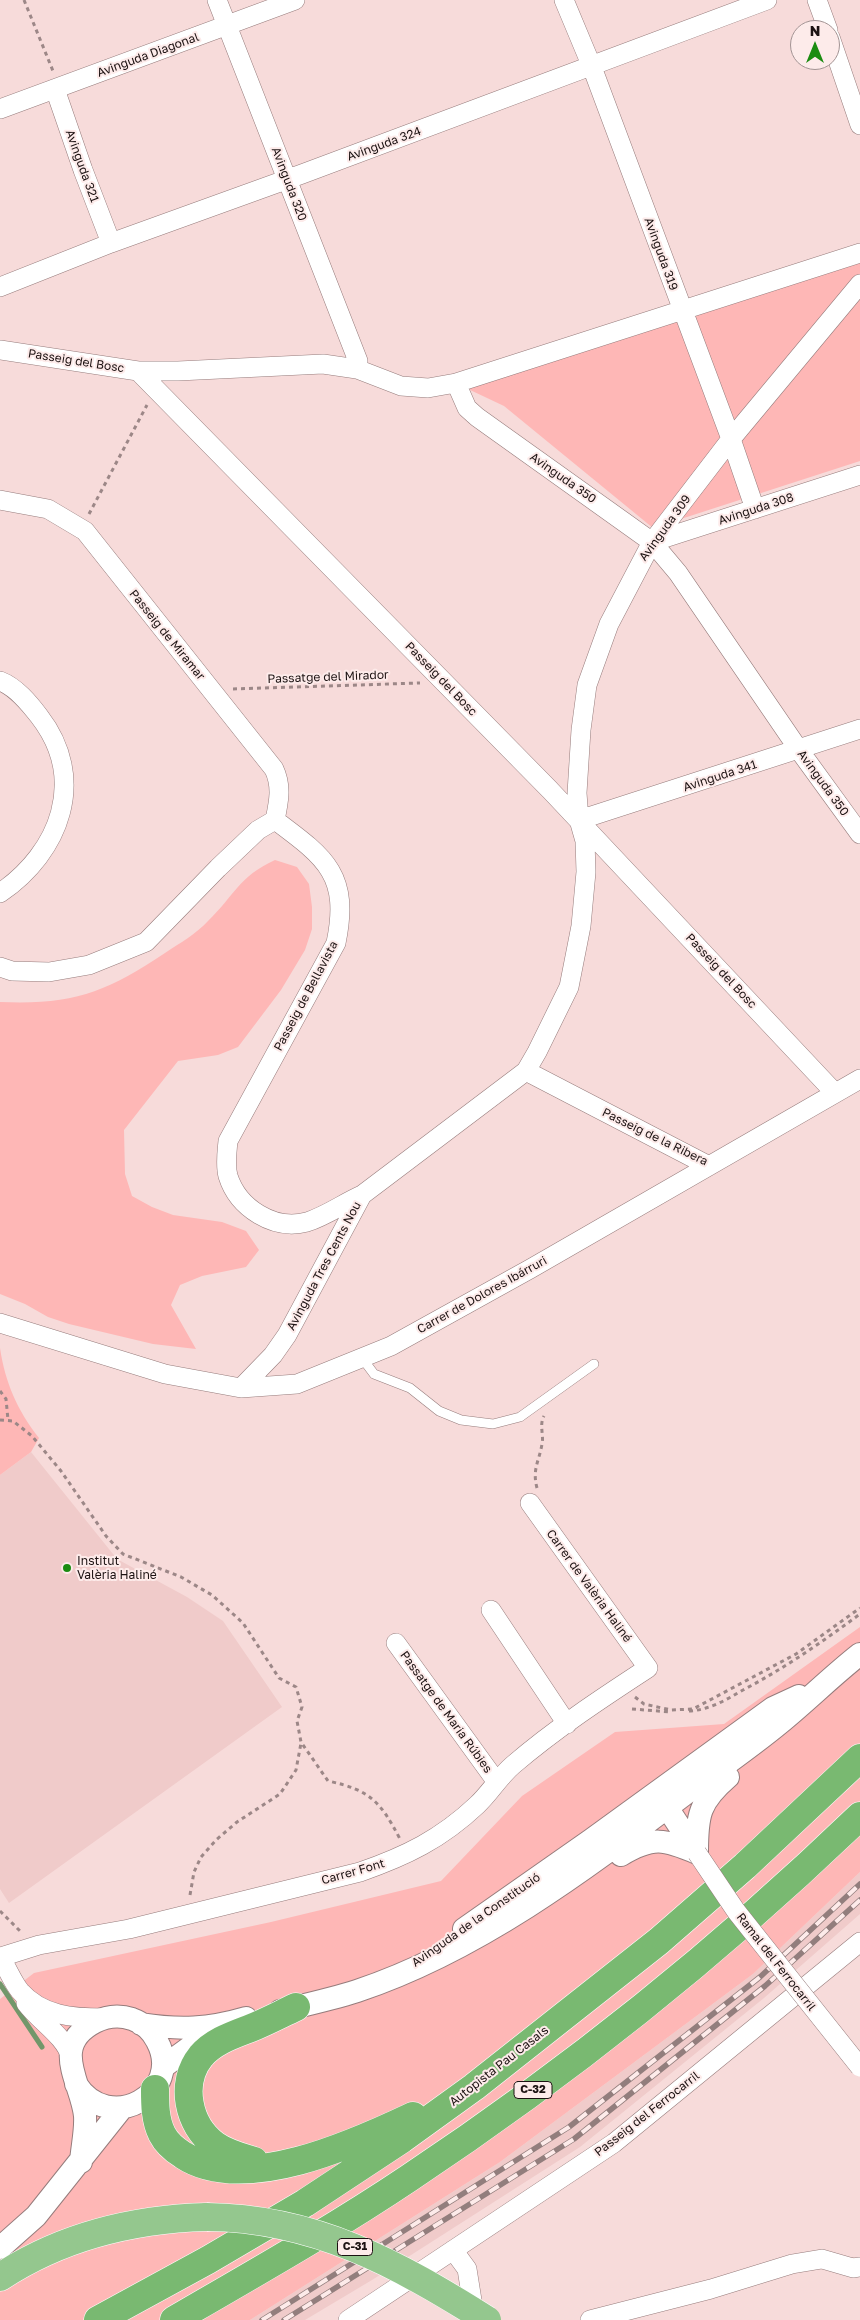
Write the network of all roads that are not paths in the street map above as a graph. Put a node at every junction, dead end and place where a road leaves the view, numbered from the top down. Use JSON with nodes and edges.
{"nodes":[{"id":1,"x":217,"y":0,"type":"edge"},
{"id":2,"x":295,"y":0,"type":"edge"},
{"id":3,"x":564,"y":0,"type":"edge"},
{"id":4,"x":767,"y":0,"type":"edge"},
{"id":5,"x":817,"y":0,"type":"edge"},
{"id":6,"x":824,"y":20,"type":"edge"},
{"id":7,"x":227,"y":26,"type":"junction"},
{"id":8,"x":592,"y":67,"type":"junction"},
{"id":9,"x":840,"y":67,"type":"edge"},
{"id":10,"x":56,"y":89,"type":"junction"},
{"id":11,"x":0,"y":109,"type":"edge"},
{"id":12,"x":860,"y":126,"type":"edge"},
{"id":13,"x":288,"y":179,"type":"junction"},
{"id":14,"x":112,"y":243,"type":"junction"},
{"id":15,"x":860,"y":253,"type":"edge"},
{"id":16,"x":860,"y":284,"type":"edge"},
{"id":17,"x":0,"y":287,"type":"edge"},
{"id":18,"x":681,"y":309,"type":"junction"},
{"id":19,"x":0,"y":350,"type":"edge"},
{"id":20,"x":357,"y":369,"type":"junction"},
{"id":21,"x":138,"y":371,"type":"junction"},
{"id":22,"x":456,"y":383,"type":"junction"},
{"id":23,"x":731,"y":439,"type":"junction"},
{"id":24,"x":860,"y":475,"type":"edge"},
{"id":25,"x":0,"y":500,"type":"edge"},
{"id":26,"x":755,"y":509,"type":"junction"},
{"id":27,"x":652,"y":542,"type":"junction"},
{"id":28,"x":0,"y":680,"type":"edge"},
{"id":29,"x":860,"y":729,"type":"edge"},
{"id":30,"x":799,"y":750,"type":"junction"},
{"id":31,"x":275,"y":820,"type":"junction"},
{"id":32,"x":578,"y":820,"type":"junction"},
{"id":33,"x":860,"y":834,"type":"edge"},
{"id":34,"x":0,"y":893,"type":"edge"},
{"id":35,"x":0,"y":967,"type":"edge"},
{"id":36,"x":526,"y":1071,"type":"junction"},
{"id":37,"x":860,"y":1079,"type":"edge"},
{"id":38,"x":835,"y":1093,"type":"junction"},
{"id":39,"x":709,"y":1166,"type":"junction"},
{"id":40,"x":362,"y":1195,"type":"junction"},
{"id":41,"x":0,"y":1324,"type":"edge"},
{"id":42,"x":362,"y":1358,"type":"junction"},
{"id":43,"x":594,"y":1364,"type":"dead end"},
{"id":44,"x":241,"y":1388,"type":"junction"},
{"id":45,"x":530,"y":1503,"type":"road end"},
{"id":46,"x":491,"y":1610,"type":"dead end"},
{"id":47,"x":396,"y":1643,"type":"dead end"},
{"id":48,"x":860,"y":1654,"type":"edge"},
{"id":49,"x":648,"y":1668,"type":"joint"},
{"id":50,"x":822,"y":1684,"type":"junction"},
{"id":51,"x":780,"y":1723,"type":"junction"},
{"id":52,"x":567,"y":1724,"type":"junction"},
{"id":53,"x":860,"y":1758,"type":"edge"},
{"id":54,"x":496,"y":1781,"type":"junction"},
{"id":55,"x":663,"y":1812,"type":"junction"},
{"id":56,"x":860,"y":1816,"type":"edge"},
{"id":57,"x":697,"y":1853,"type":"junction"},
{"id":58,"x":526,"y":1896,"type":"junction"},
{"id":59,"x":860,"y":1942,"type":"edge"},
{"id":60,"x":0,"y":1957,"type":"edge"},
{"id":61,"x":21,"y":1991,"type":"junction"},
{"id":62,"x":296,"y":2007,"type":"junction"},
{"id":63,"x":104,"y":2018,"type":"junction"},
{"id":64,"x":141,"y":2024,"type":"junction"},
{"id":65,"x":219,"y":2027,"type":"junction"},
{"id":66,"x":71,"y":2057,"type":"junction"},
{"id":67,"x":860,"y":2067,"type":"edge"},
{"id":68,"x":159,"y":2078,"type":"junction"},
{"id":69,"x":76,"y":2084,"type":"junction"},
{"id":70,"x":474,"y":2087,"type":"junction"},
{"id":71,"x":122,"y":2108,"type":"junction"},
{"id":72,"x":81,"y":2162,"type":"junction"},
{"id":73,"x":275,"y":2166,"type":"junction"},
{"id":74,"x":0,"y":2248,"type":"edge"},
{"id":75,"x":454,"y":2250,"type":"junction"},
{"id":76,"x":856,"y":2271,"type":"edge"},
{"id":77,"x":0,"y":2277,"type":"edge"},
{"id":78,"x":98,"y":2320,"type":"edge"},
{"id":79,"x":174,"y":2320,"type":"edge"},
{"id":80,"x":348,"y":2320,"type":"edge"},
{"id":81,"x":476,"y":2320,"type":"edge"},
{"id":82,"x":487,"y":2320,"type":"edge"},
{"id":83,"x":590,"y":2320,"type":"edge"}],
"edges":[{"from":1,"to":7,"type":"street","name":"Avinguda 320"},
{"from":2,"to":7,"type":"street","name":"Avinguda Diagonal"},
{"from":3,"to":8,"type":"street","name":"Avinguda 319"},
{"from":4,"to":8,"type":"street","name":"Avinguda 324"},
{"from":5,"to":6,"type":"street"},
{"from":7,"to":10,"type":"street","name":"Avinguda Diagonal"},
{"from":7,"to":13,"type":"street","name":"Avinguda 320"},
{"from":8,"to":13,"type":"street","name":"Avinguda 324"},
{"from":8,"to":18,"type":"street","name":"Avinguda 319"},
{"from":9,"to":12,"type":"street"},
{"from":10,"to":11,"type":"street","name":"Avinguda Diagonal"},
{"from":10,"to":14,"type":"street","name":"Avinguda 321"},
{"from":13,"to":14,"type":"street","name":"Avinguda 324"},
{"from":13,"to":20,"type":"street","name":"Avinguda 320"},
{"from":14,"to":17,"type":"street","name":"Avinguda 324"},
{"from":15,"to":18,"type":"street"},
{"from":16,"to":23,"type":"street","name":"Avinguda 309"},
{"from":18,"to":22,"type":"street"},
{"from":18,"to":23,"type":"street","name":"Avinguda 319"},
{"from":19,"to":21,"type":"street","name":"Passeig del Bosc"},
{"from":20,"to":21,"type":"street"},
{"from":20,"to":22,"type":"street"},
{"from":21,"to":32,"type":"street","name":"Passeig del Bosc"},
{"from":22,"to":27,"type":"street","name":"Avinguda 350"},
{"from":23,"to":26,"type":"street","name":"Avinguda 319"},
{"from":23,"to":27,"type":"street","name":"Avinguda 309"},
{"from":24,"to":26,"type":"street","name":"Avinguda 308"},
{"from":25,"to":31,"type":"street","name":"Passeig de Miramar"},
{"from":26,"to":27,"type":"street","name":"Avinguda 308"},
{"from":27,"to":30,"type":"street","name":"Avinguda 350"},
{"from":27,"to":32,"type":"street","name":"Avinguda 309"},
{"from":28,"to":34,"type":"street"},
{"from":29,"to":30,"type":"street","name":"Avinguda 341"},
{"from":30,"to":32,"type":"street","name":"Avinguda 341"},
{"from":30,"to":33,"type":"street","name":"Avinguda 350"},
{"from":31,"to":35,"type":"street"},
{"from":31,"to":40,"type":"street","name":"Passeig de Bellavista"},
{"from":32,"to":36,"type":"street","name":"Avinguda Tres Cents Nou"},
{"from":32,"to":38,"type":"street","name":"Passeig del Bosc"},
{"from":36,"to":39,"type":"street","name":"Passeig de la Ribera"},
{"from":36,"to":40,"type":"street","name":"Avinguda Tres Cents Nou"},
{"from":37,"to":38,"type":"street","name":"Passeig de la Ribera"},
{"from":38,"to":39,"type":"street","name":"Passeig de la Ribera"},
{"from":39,"to":42,"type":"street","name":"Carrer de Dolores Ibárruri"},
{"from":40,"to":44,"type":"street","name":"Avinguda Tres Cents Nou"},
{"from":41,"to":44,"type":"street"},
{"from":42,"to":43,"type":"lane"},
{"from":42,"to":44,"type":"street","name":"Carrer de Dolores Ibárruri"},
{"from":45,"to":49,"type":"street","name":"Carrer de Valèria Haliné"},
{"from":46,"to":52,"type":"street"},
{"from":47,"to":54,"type":"street","name":"Passatge de Maria Rúbies"},
{"from":48,"to":50,"type":"street","name":"Avinguda de la Constitució"},
{"from":49,"to":52,"type":"street","name":"Carrer Font"},
{"from":50,"to":51,"type":"street","name":"Avinguda de la Constitució"},
{"from":50,"to":58,"type":"street","name":"Avinguda de la Constitució"},
{"from":51,"to":55,"type":"street","name":"Avinguda de la Constitució"},
{"from":51,"to":57,"type":"street"},
{"from":52,"to":54,"type":"street","name":"Carrer Font"},
{"from":53,"to":70,"type":"highway","name":"Autopista Pau Casals"},
{"from":54,"to":60,"type":"street","name":"Carrer Font"},
{"from":55,"to":57,"type":"street"},
{"from":55,"to":58,"type":"street","name":"Avinguda de la Constitució"},
{"from":56,"to":79,"type":"highway","number":"C-32"},
{"from":57,"to":58,"type":"street"},
{"from":57,"to":67,"type":"street","name":"Ramal del Ferrocarril","bridge":true},
{"from":58,"to":62,"type":"street","name":"Avinguda de la Constitució"},
{"from":59,"to":75,"type":"street","name":"Passeig del Ferrocarril"},
{"from":60,"to":61,"type":"street"},
{"from":61,"to":63,"type":"street"},
{"from":61,"to":66,"type":"street"},
{"from":62,"to":65,"type":"street","name":"Avinguda de la Constitució"},
{"from":62,"to":73,"type":"highway"},
{"from":63,"to":64,"type":"street"},
{"from":63,"to":66,"type":"street"},
{"from":64,"to":65,"type":"street"},
{"from":64,"to":68,"type":"street"},
{"from":65,"to":68,"type":"street"},
{"from":66,"to":69,"type":"street"},
{"from":68,"to":71,"type":"street"},
{"from":68,"to":73,"type":"highway"},
{"from":69,"to":71,"type":"street"},
{"from":69,"to":72,"type":"street"},
{"from":70,"to":73,"type":"highway"},
{"from":70,"to":78,"type":"highway","name":"Autopista Pau Casals"},
{"from":71,"to":72,"type":"street"},
{"from":72,"to":74,"type":"street"},
{"from":75,"to":80,"type":"street","name":"Passeig del Ferrocarril"},
{"from":75,"to":81,"type":"street"},
{"from":76,"to":83,"type":"street"},
{"from":77,"to":82,"type":"highway","number":"C-31","bridge":true}]}
